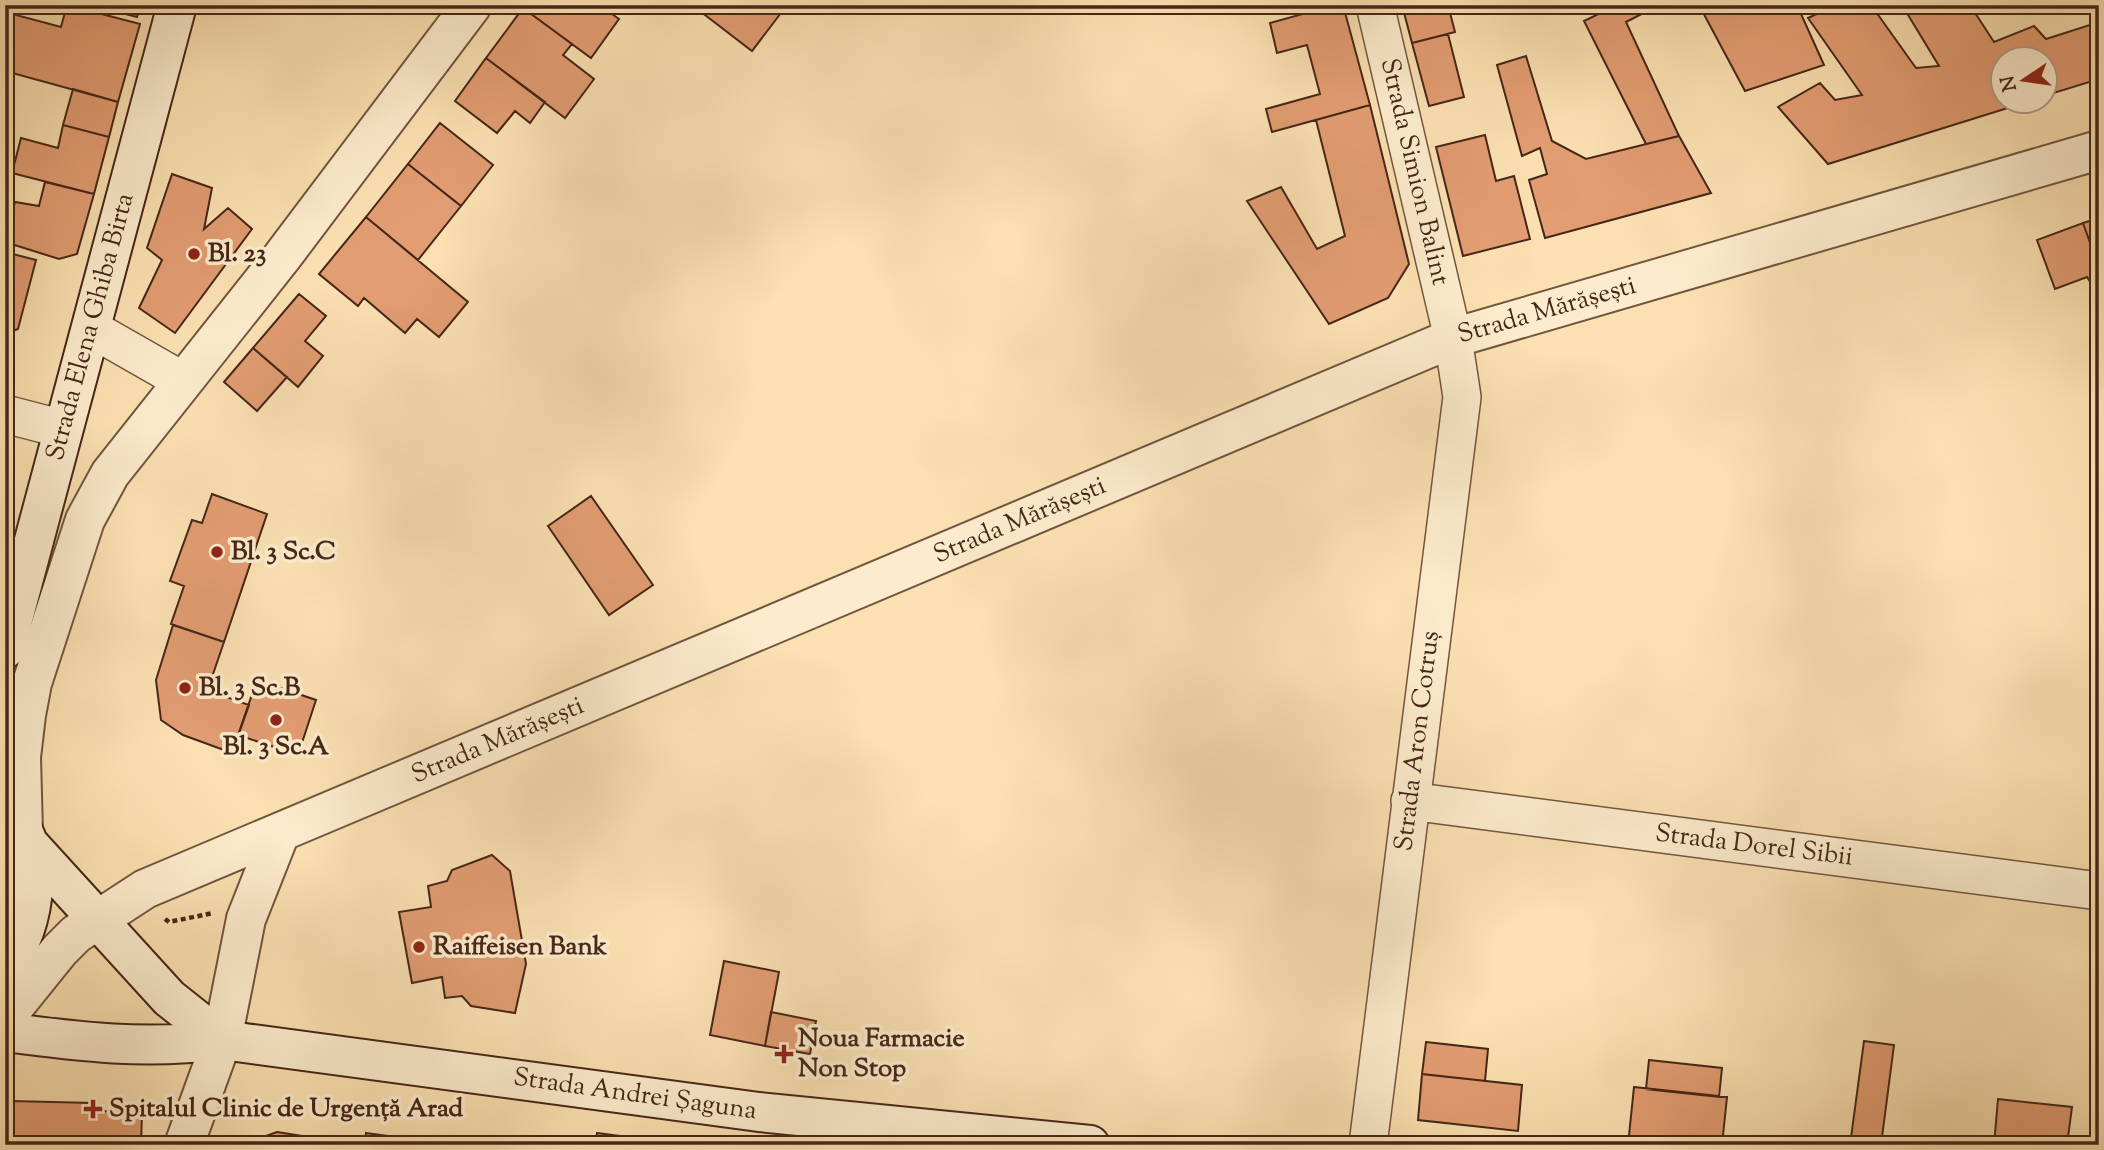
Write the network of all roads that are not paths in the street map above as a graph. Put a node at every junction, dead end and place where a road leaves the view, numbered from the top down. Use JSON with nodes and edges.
{"nodes":[{"id":1,"x":177,"y":5,"type":"edge"},
{"id":2,"x":472,"y":5,"type":"edge"},
{"id":3,"x":1374,"y":5,"type":"edge"},
{"id":4,"x":2099,"y":150,"type":"edge"},
{"id":5,"x":92,"y":329,"type":"junction"},
{"id":6,"x":1453,"y":338,"type":"junction"},
{"id":7,"x":183,"y":381,"type":"junction"},
{"id":8,"x":5,"y":414,"type":"edge"},
{"id":9,"x":63,"y":429,"type":"junction"},
{"id":10,"x":5,"y":649,"type":"edge"},
{"id":11,"x":1410,"y":801,"type":"junction"},
{"id":12,"x":18,"y":827,"type":"edge"},
{"id":13,"x":280,"y":833,"type":"junction"},
{"id":14,"x":2099,"y":891,"type":"edge"},
{"id":15,"x":98,"y":918,"type":"junction"},
{"id":16,"x":5,"y":966,"type":"edge"},
{"id":17,"x":5,"y":1018,"type":"edge"},
{"id":18,"x":5,"y":1032,"type":"edge"},
{"id":19,"x":222,"y":1040,"type":"junction"},
{"id":20,"x":184,"y":1145,"type":"edge"},
{"id":21,"x":1090,"y":1145,"type":"edge"},
{"id":22,"x":1368,"y":1145,"type":"edge"}],
"edges":[{"from":1,"to":5,"type":"street","name":"Strada Elena Ghiba Birta"},
{"from":2,"to":7,"type":"street"},
{"from":3,"to":6,"type":"street","name":"Strada Simion Balint"},
{"from":4,"to":6,"type":"street","name":"Strada Mărășești"},
{"from":5,"to":7,"type":"street"},
{"from":5,"to":9,"type":"street","name":"Strada Elena Ghiba Birta"},
{"from":6,"to":11,"type":"street","name":"Strada Aron Cotruș"},
{"from":6,"to":13,"type":"street","name":"Strada Mărășești"},
{"from":7,"to":12,"type":"street"},
{"from":8,"to":9,"type":"street"},
{"from":9,"to":10,"type":"street","name":"Strada Elena Ghiba Birta"},
{"from":11,"to":14,"type":"street","name":"Strada Dorel Sibii"},
{"from":11,"to":22,"type":"street","name":"Strada Aron Cotruș"},
{"from":12,"to":15,"type":"street"},
{"from":12,"to":16,"type":"street"},
{"from":13,"to":15,"type":"street","name":"Strada Mărășești"},
{"from":13,"to":19,"type":"street"},
{"from":15,"to":17,"type":"street","name":"Strada Mărășești"},
{"from":15,"to":19,"type":"street"},
{"from":18,"to":19,"type":"street","name":"Strada Andrei Șaguna"},
{"from":19,"to":20,"type":"street"},
{"from":19,"to":21,"type":"street","name":"Strada Andrei Șaguna"}]}
